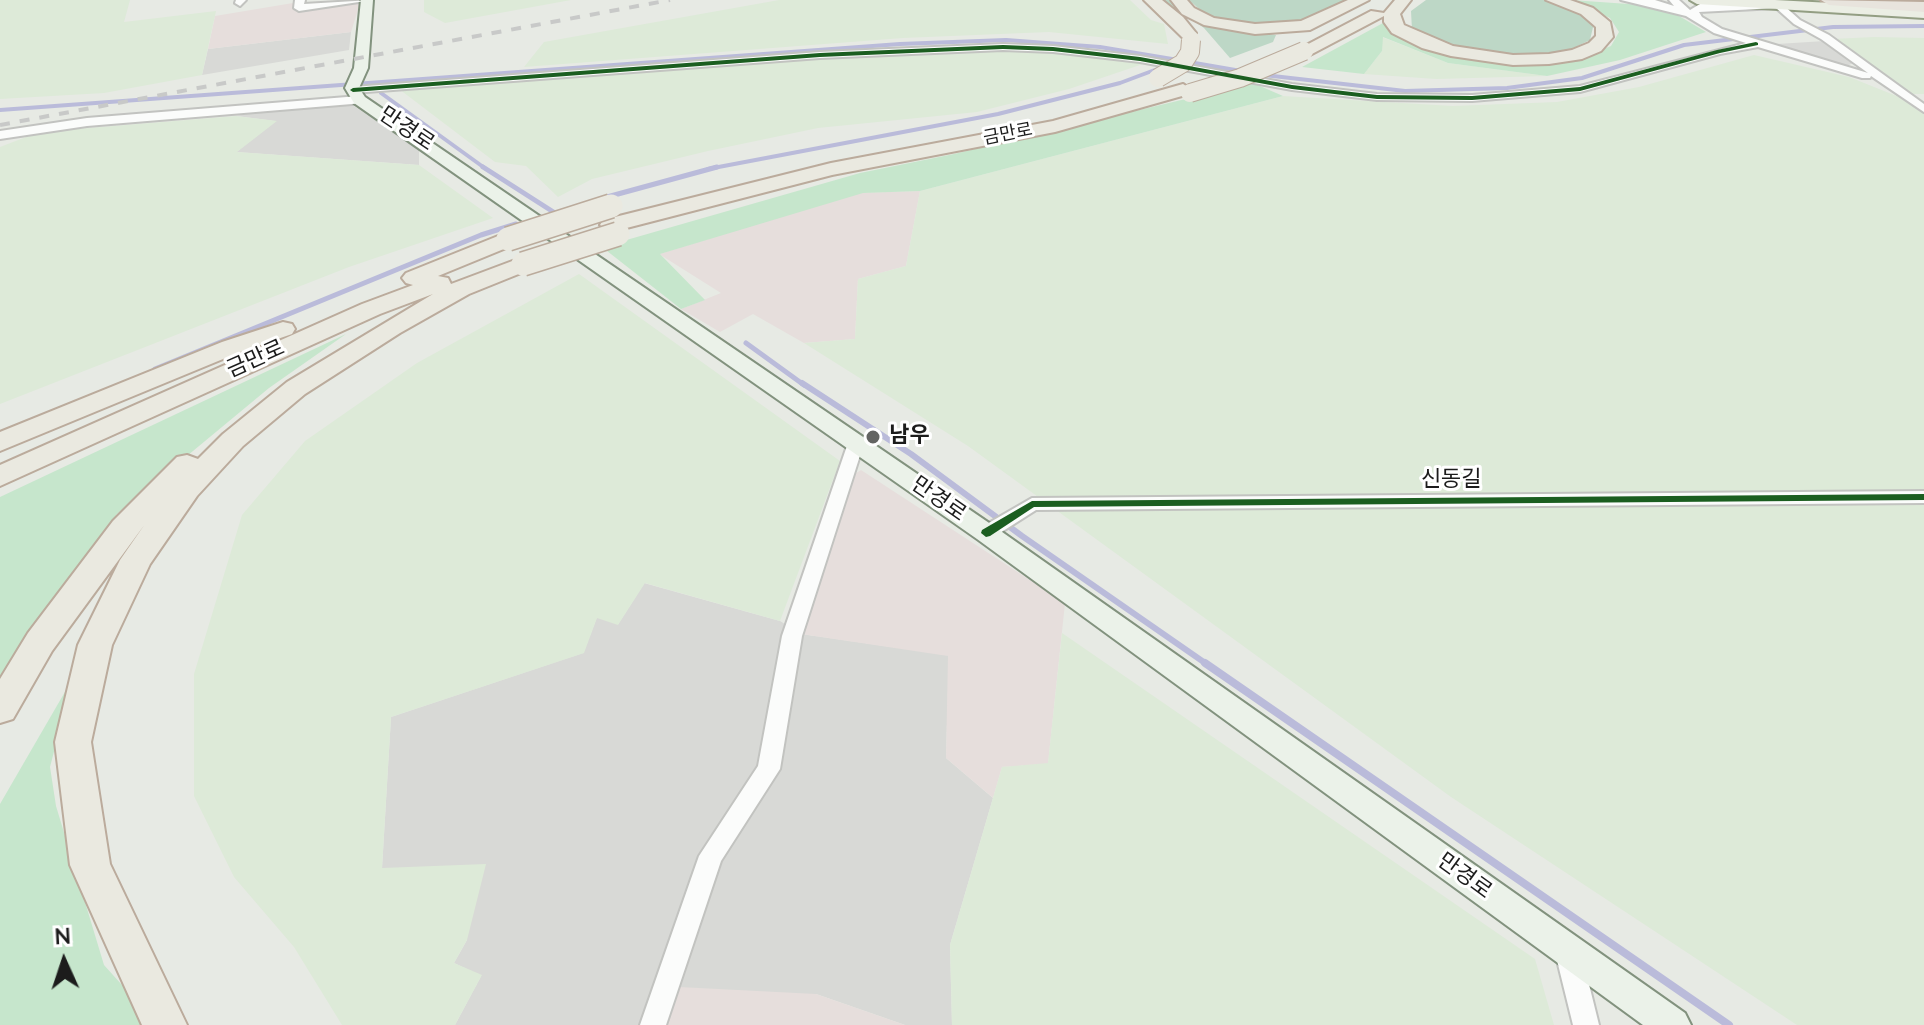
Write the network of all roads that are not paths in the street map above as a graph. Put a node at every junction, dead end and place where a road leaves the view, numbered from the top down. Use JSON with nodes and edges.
{"nodes":[{"id":1,"x":300,"y":0,"type":"edge"},
{"id":2,"x":367,"y":0,"type":"edge"},
{"id":3,"x":1152,"y":0,"type":"edge"},
{"id":4,"x":1179,"y":0,"type":"edge"},
{"id":5,"x":1361,"y":0,"type":"edge"},
{"id":6,"x":1368,"y":0,"type":"edge"},
{"id":7,"x":1390,"y":0,"type":"edge"},
{"id":8,"x":1402,"y":0,"type":"edge"},
{"id":9,"x":1554,"y":0,"type":"edge"},
{"id":10,"x":1626,"y":0,"type":"edge"},
{"id":11,"x":1674,"y":0,"type":"edge"},
{"id":12,"x":1697,"y":0,"type":"edge"},
{"id":13,"x":1758,"y":0,"type":"edge"},
{"id":14,"x":1829,"y":0,"type":"edge"},
{"id":15,"x":1778,"y":5,"type":"junction"},
{"id":16,"x":1924,"y":9,"type":"edge"},
{"id":17,"x":1699,"y":21,"type":"junction"},
{"id":18,"x":1756,"y":44,"type":"junction"},
{"id":19,"x":1289,"y":50,"type":"junction"},
{"id":20,"x":1173,"y":78,"type":"junction"},
{"id":21,"x":355,"y":89,"type":"junction"},
{"id":22,"x":1924,"y":109,"type":"edge"},
{"id":23,"x":0,"y":135,"type":"edge"},
{"id":24,"x":709,"y":179,"type":"dead end"},
{"id":25,"x":680,"y":186,"type":"dead end"},
{"id":26,"x":613,"y":222,"type":"junction"},
{"id":27,"x":516,"y":253,"type":"junction"},
{"id":28,"x":460,"y":289,"type":"junction"},
{"id":29,"x":334,"y":311,"type":"junction"},
{"id":30,"x":0,"y":442,"type":"edge"},
{"id":31,"x":856,"y":443,"type":"junction"},
{"id":32,"x":0,"y":461,"type":"edge"},
{"id":33,"x":0,"y":476,"type":"edge"},
{"id":34,"x":1924,"y":497,"type":"edge"},
{"id":35,"x":997,"y":526,"type":"junction"},
{"id":36,"x":0,"y":709,"type":"edge"},
{"id":37,"x":1568,"y":952,"type":"junction"},
{"id":38,"x":165,"y":1025,"type":"edge"},
{"id":39,"x":653,"y":1025,"type":"edge"},
{"id":40,"x":1586,"y":1025,"type":"edge"},
{"id":41,"x":1673,"y":1025,"type":"edge"}],
"edges":[{"from":1,"to":2,"type":"street"},
{"from":2,"to":21,"type":"main road"},
{"from":3,"to":20,"type":"highway","bridge":true},
{"from":4,"to":5,"type":"highway"},
{"from":6,"to":19,"type":"highway"},
{"from":7,"to":19,"type":"highway"},
{"from":8,"to":9,"type":"highway"},
{"from":8,"to":19,"type":"highway"},
{"from":10,"to":17,"type":"street"},
{"from":11,"to":17,"type":"street"},
{"from":12,"to":15,"type":"main road"},
{"from":13,"to":16,"type":"main road"},
{"from":14,"to":16,"type":"highway"},
{"from":15,"to":16,"type":"main road"},
{"from":15,"to":17,"type":"street"},
{"from":15,"to":22,"type":"street"},
{"from":17,"to":18,"type":"street"},
{"from":18,"to":20,"type":"street"},
{"from":18,"to":22,"type":"street"},
{"from":19,"to":20,"type":"highway"},
{"from":19,"to":20,"type":"highway","bridge":true},
{"from":20,"to":21,"type":"street"},
{"from":20,"to":24,"type":"highway","name":"금만로"},
{"from":20,"to":26,"type":"highway","name":"금만로"},
{"from":21,"to":23,"type":"street"},
{"from":21,"to":31,"type":"main road","name":"만경로"},
{"from":25,"to":26,"type":"highway"},
{"from":26,"to":27,"type":"highway","bridge":true},
{"from":27,"to":28,"type":"highway"},
{"from":27,"to":29,"type":"highway","name":"금만로"},
{"from":27,"to":33,"type":"highway","name":"금만로"},
{"from":28,"to":36,"type":"highway"},
{"from":28,"to":38,"type":"highway"},
{"from":29,"to":30,"type":"highway"},
{"from":29,"to":32,"type":"highway","name":"금만로"},
{"from":31,"to":35,"type":"main road","name":"만경로"},
{"from":31,"to":39,"type":"street"},
{"from":34,"to":35,"type":"street","name":"신동길"},
{"from":35,"to":37,"type":"main road","name":"만경로"},
{"from":37,"to":40,"type":"street"},
{"from":37,"to":41,"type":"main road","name":"만경로"}]}
